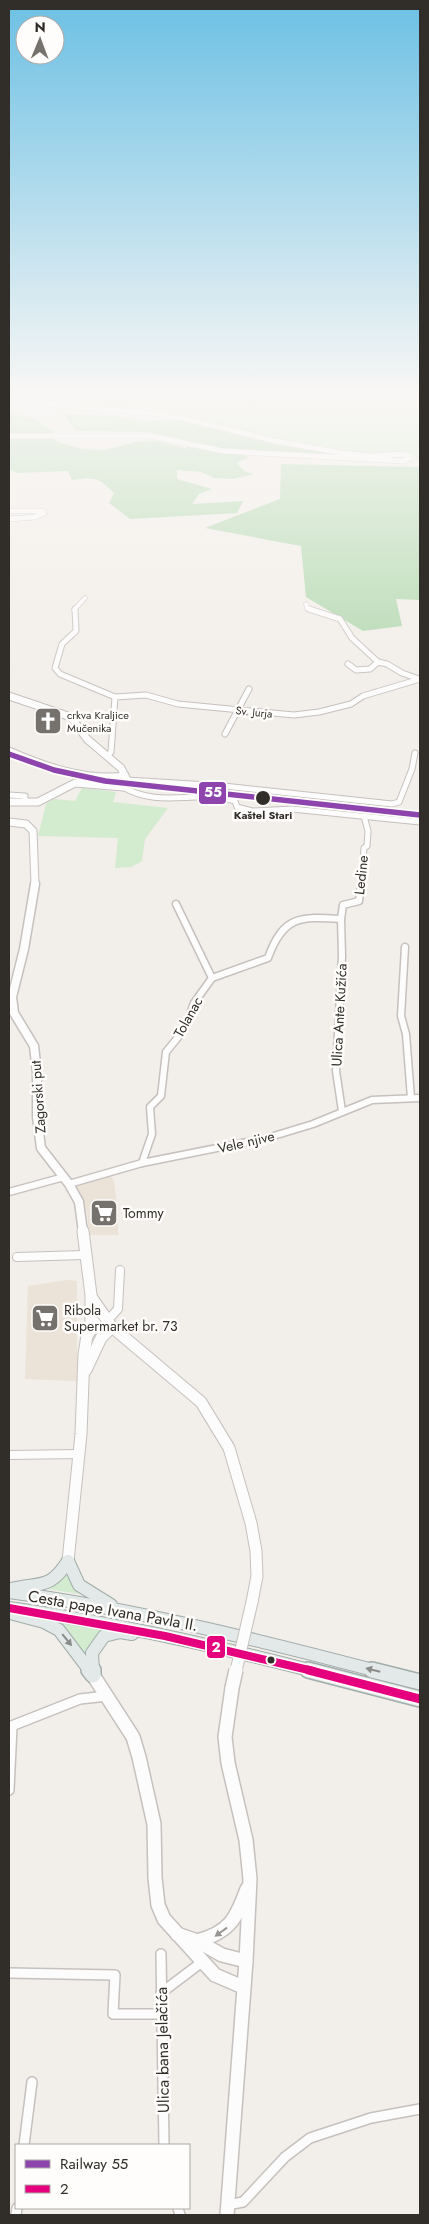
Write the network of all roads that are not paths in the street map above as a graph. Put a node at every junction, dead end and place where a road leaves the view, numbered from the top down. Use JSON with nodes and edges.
{"nodes":[{"id":1,"x":9,"y":511,"type":"edge"},
{"id":2,"x":9,"y":519,"type":"edge"},
{"id":3,"x":85,"y":598,"type":"dead end"},
{"id":4,"x":306,"y":604,"type":"dead end"},
{"id":5,"x":378,"y":662,"type":"junction"},
{"id":6,"x":348,"y":664,"type":"dead end"},
{"id":7,"x":419,"y":679,"type":"edge"},
{"id":8,"x":249,"y":689,"type":"dead end"},
{"id":9,"x":9,"y":696,"type":"edge"},
{"id":10,"x":115,"y":698,"type":"junction"},
{"id":11,"x":239,"y":711,"type":"junction"},
{"id":12,"x":226,"y":734,"type":"dead end"},
{"id":13,"x":9,"y":750,"type":"edge"},
{"id":14,"x":414,"y":753,"type":"dead end"},
{"id":15,"x":107,"y":756,"type":"junction"},
{"id":16,"x":125,"y":781,"type":"junction"},
{"id":17,"x":9,"y":795,"type":"edge"},
{"id":18,"x":9,"y":802,"type":"edge"},
{"id":19,"x":25,"y":802,"type":"junction"},
{"id":20,"x":364,"y":816,"type":"junction"},
{"id":21,"x":9,"y":822,"type":"edge"},
{"id":22,"x":420,"y":822,"type":"edge"},
{"id":23,"x":176,"y":904,"type":"dead end"},
{"id":24,"x":341,"y":919,"type":"junction"},
{"id":25,"x":405,"y":947,"type":"dead end"},
{"id":26,"x":212,"y":978,"type":"junction"},
{"id":27,"x":411,"y":1098,"type":"junction"},
{"id":28,"x":420,"y":1098,"type":"edge"},
{"id":29,"x":342,"y":1111,"type":"junction"},
{"id":30,"x":142,"y":1163,"type":"junction"},
{"id":31,"x":66,"y":1181,"type":"junction"},
{"id":32,"x":9,"y":1192,"type":"edge"},
{"id":33,"x":84,"y":1255,"type":"junction"},
{"id":34,"x":17,"y":1258,"type":"dead end"},
{"id":35,"x":120,"y":1270,"type":"dead end"},
{"id":36,"x":91,"y":1295,"type":"junction"},
{"id":37,"x":107,"y":1321,"type":"junction"},
{"id":38,"x":91,"y":1327,"type":"junction"},
{"id":39,"x":85,"y":1373,"type":"junction"},
{"id":40,"x":79,"y":1454,"type":"junction"},
{"id":41,"x":9,"y":1455,"type":"edge"},
{"id":42,"x":68,"y":1561,"type":"junction"},
{"id":43,"x":9,"y":1590,"type":"edge"},
{"id":44,"x":114,"y":1607,"type":"junction"},
{"id":45,"x":9,"y":1608,"type":"edge"},
{"id":46,"x":9,"y":1613,"type":"edge"},
{"id":47,"x":164,"y":1635,"type":"junction"},
{"id":48,"x":93,"y":1675,"type":"junction"},
{"id":49,"x":420,"y":1682,"type":"edge"},
{"id":50,"x":107,"y":1696,"type":"junction"},
{"id":51,"x":420,"y":1699,"type":"edge"},
{"id":52,"x":10,"y":1727,"type":"edge"},
{"id":53,"x":9,"y":1790,"type":"edge"},
{"id":54,"x":250,"y":1879,"type":"junction"},
{"id":55,"x":175,"y":1934,"type":"junction"},
{"id":56,"x":197,"y":1941,"type":"junction"},
{"id":57,"x":160,"y":1954,"type":"dead end"},
{"id":58,"x":202,"y":1962,"type":"junction"},
{"id":59,"x":246,"y":1962,"type":"junction"},
{"id":60,"x":9,"y":1973,"type":"edge"},
{"id":61,"x":243,"y":1987,"type":"junction"},
{"id":62,"x":161,"y":1993,"type":"junction"},
{"id":63,"x":161,"y":2014,"type":"junction"},
{"id":64,"x":32,"y":2082,"type":"dead end"},
{"id":65,"x":420,"y":2109,"type":"edge"},
{"id":66,"x":24,"y":2144,"type":"edge"},
{"id":67,"x":164,"y":2144,"type":"edge"},
{"id":68,"x":227,"y":2210,"type":"edge"}],
"edges":[{"from":1,"to":2,"type":"main road"},
{"from":3,"to":10,"type":"street"},
{"from":4,"to":5,"type":"street","name":"Sv. Jurja"},
{"from":5,"to":6,"type":"street"},
{"from":5,"to":7,"type":"street","name":"Sv. Jurja"},
{"from":7,"to":11,"type":"street","name":"Sv. Jurja"},
{"from":8,"to":11,"type":"street"},
{"from":9,"to":15,"type":"main road"},
{"from":10,"to":11,"type":"street","name":"Sv. Jurja"},
{"from":10,"to":15,"type":"street"},
{"from":11,"to":12,"type":"street"},
{"from":13,"to":16,"type":"street"},
{"from":14,"to":16,"type":"street"},
{"from":15,"to":16,"type":"main road"},
{"from":16,"to":19,"type":"main road"},
{"from":16,"to":20,"type":"street"},
{"from":17,"to":19,"type":"street"},
{"from":18,"to":19,"type":"main road"},
{"from":20,"to":22,"type":"street"},
{"from":20,"to":24,"type":"street","name":"Ledine"},
{"from":21,"to":31,"type":"main road","name":"Zagorski put"},
{"from":23,"to":26,"type":"street"},
{"from":24,"to":26,"type":"street"},
{"from":24,"to":29,"type":"street","name":"Ulica Ante Kužića"},
{"from":25,"to":27,"type":"street"},
{"from":26,"to":30,"type":"street","name":"Tolanac"},
{"from":27,"to":28,"type":"street","name":"Vele njive"},
{"from":27,"to":29,"type":"street","name":"Vele njive"},
{"from":29,"to":30,"type":"street","name":"Vele njive"},
{"from":30,"to":31,"type":"street","name":"Vele njive"},
{"from":31,"to":32,"type":"street","name":"Vele njive"},
{"from":31,"to":33,"type":"main road","name":"Zagorski put"},
{"from":33,"to":34,"type":"street"},
{"from":33,"to":36,"type":"main road","name":"Zagorski put"},
{"from":35,"to":37,"type":"street"},
{"from":36,"to":37,"type":"main road"},
{"from":36,"to":38,"type":"main road"},
{"from":37,"to":38,"type":"main road"},
{"from":37,"to":39,"type":"main road"},
{"from":37,"to":54,"type":"main road","bridge":true},
{"from":38,"to":39,"type":"main road"},
{"from":39,"to":40,"type":"main road"},
{"from":40,"to":41,"type":"street"},
{"from":40,"to":42,"type":"main road"},
{"from":42,"to":43,"type":"main road"},
{"from":42,"to":44,"type":"main road"},
{"from":43,"to":44,"type":"main road","name":"Cesta pape Ivana Pavla II."},
{"from":49,"to":44,"type":"main road","name":"Cesta pape Ivana Pavla II.","one_way":true},
{"from":45,"to":47,"type":"main road","name":"Cesta pape Ivana Pavla II."},
{"from":46,"to":48,"type":"main road","one_way":true},
{"from":47,"to":48,"type":"main road"},
{"from":47,"to":51,"type":"main road","name":"Cesta pape Ivana Pavla II."},
{"from":48,"to":50,"type":"main road"},
{"from":50,"to":52,"type":"street"},
{"from":50,"to":55,"type":"main road"},
{"from":52,"to":53,"type":"street"},
{"from":54,"to":56,"type":"main road","one_way":true},
{"from":54,"to":59,"type":"main road"},
{"from":55,"to":56,"type":"main road"},
{"from":55,"to":58,"type":"main road"},
{"from":56,"to":59,"type":"main road"},
{"from":57,"to":62,"type":"street","name":"Ulica bana Jelačića"},
{"from":58,"to":61,"type":"main road"},
{"from":58,"to":62,"type":"street"},
{"from":59,"to":61,"type":"main road"},
{"from":60,"to":63,"type":"street"},
{"from":61,"to":68,"type":"main road"},
{"from":62,"to":63,"type":"street","name":"Ulica bana Jelačića"},
{"from":63,"to":67,"type":"street","name":"Ulica bana Jelačića"},
{"from":64,"to":66,"type":"street"},
{"from":65,"to":68,"type":"street"}]}
